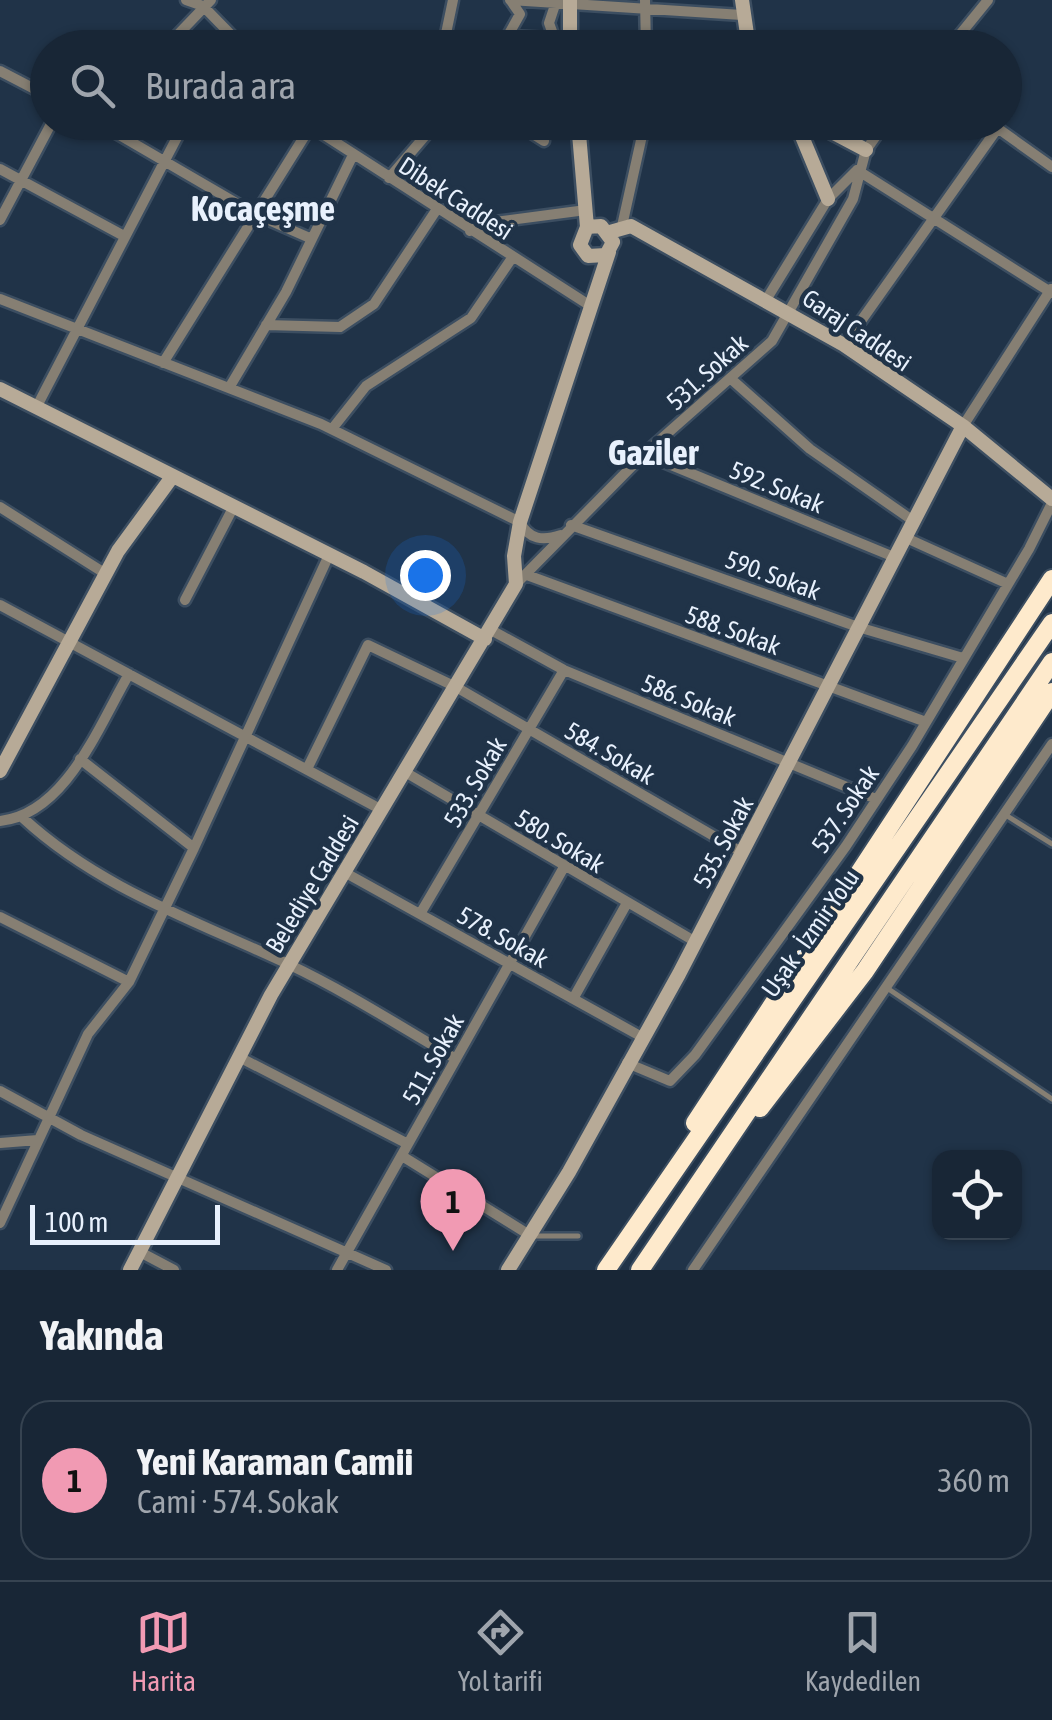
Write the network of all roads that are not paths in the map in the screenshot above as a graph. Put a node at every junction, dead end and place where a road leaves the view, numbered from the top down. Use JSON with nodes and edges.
{"nodes":[{"id":1,"x":186,"y":0,"type":"edge"},
{"id":2,"x":453,"y":0,"type":"edge"},
{"id":3,"x":988,"y":0,"type":"edge"},
{"id":4,"x":565,"y":2,"type":"edge"},
{"id":5,"x":207,"y":3,"type":"edge"},
{"id":6,"x":646,"y":6,"type":"edge"},
{"id":7,"x":742,"y":8,"type":"edge"},
{"id":8,"x":182,"y":30,"type":"edge"},
{"id":9,"x":227,"y":30,"type":"edge"},
{"id":10,"x":447,"y":30,"type":"edge"},
{"id":11,"x":513,"y":30,"type":"edge"},
{"id":12,"x":565,"y":30,"type":"edge"},
{"id":13,"x":964,"y":30,"type":"edge"},
{"id":14,"x":0,"y":71,"type":"edge"},
{"id":15,"x":30,"y":87,"type":"edge"},
{"id":16,"x":42,"y":140,"type":"edge"},
{"id":17,"x":128,"y":140,"type":"edge"},
{"id":18,"x":176,"y":140,"type":"edge"},
{"id":19,"x":298,"y":140,"type":"edge"},
{"id":20,"x":329,"y":140,"type":"edge"},
{"id":21,"x":422,"y":140,"type":"edge"},
{"id":22,"x":580,"y":140,"type":"edge"},
{"id":23,"x":640,"y":140,"type":"edge"},
{"id":24,"x":803,"y":140,"type":"edge"},
{"id":25,"x":847,"y":140,"type":"edge"},
{"id":26,"x":873,"y":140,"type":"edge"},
{"id":27,"x":984,"y":140,"type":"edge"},
{"id":28,"x":1013,"y":140,"type":"edge"},
{"id":29,"x":866,"y":150,"type":"junction"},
{"id":30,"x":354,"y":155,"type":"junction"},
{"id":31,"x":164,"y":161,"type":"junction"},
{"id":32,"x":1052,"y":167,"type":"edge"},
{"id":33,"x":0,"y":168,"type":"edge"},
{"id":34,"x":857,"y":170,"type":"junction"},
{"id":35,"x":389,"y":178,"type":"junction"},
{"id":36,"x":20,"y":179,"type":"junction"},
{"id":37,"x":828,"y":199,"type":"junction"},
{"id":38,"x":437,"y":209,"type":"junction"},
{"id":39,"x":586,"y":210,"type":"junction"},
{"id":40,"x":255,"y":214,"type":"junction"},
{"id":41,"x":933,"y":218,"type":"junction"},
{"id":42,"x":0,"y":220,"type":"edge"},
{"id":43,"x":587,"y":227,"type":"junction"},
{"id":44,"x":616,"y":229,"type":"junction"},
{"id":45,"x":470,"y":231,"type":"junction"},
{"id":46,"x":124,"y":236,"type":"junction"},
{"id":47,"x":312,"y":239,"type":"junction"},
{"id":48,"x":609,"y":252,"type":"junction"},
{"id":49,"x":588,"y":256,"type":"junction"},
{"id":50,"x":512,"y":258,"type":"junction"},
{"id":51,"x":1051,"y":291,"type":"edge"},
{"id":52,"x":0,"y":300,"type":"edge"},
{"id":53,"x":591,"y":300,"type":"junction"},
{"id":54,"x":766,"y":300,"type":"junction"},
{"id":55,"x":786,"y":309,"type":"junction"},
{"id":56,"x":266,"y":325,"type":"junction"},
{"id":57,"x":76,"y":329,"type":"junction"},
{"id":58,"x":844,"y":344,"type":"junction"},
{"id":59,"x":163,"y":363,"type":"junction"},
{"id":60,"x":730,"y":378,"type":"junction"},
{"id":61,"x":229,"y":388,"type":"junction"},
{"id":62,"x":0,"y":389,"type":"edge"},
{"id":63,"x":36,"y":408,"type":"junction"},
{"id":64,"x":964,"y":426,"type":"junction"},
{"id":65,"x":332,"y":429,"type":"junction"},
{"id":66,"x":644,"y":454,"type":"junction"},
{"id":67,"x":172,"y":478,"type":"junction"},
{"id":68,"x":1052,"y":501,"type":"edge"},
{"id":69,"x":0,"y":507,"type":"edge"},
{"id":70,"x":233,"y":508,"type":"junction"},
{"id":71,"x":912,"y":520,"type":"junction"},
{"id":72,"x":520,"y":522,"type":"junction"},
{"id":73,"x":571,"y":525,"type":"junction"},
{"id":74,"x":561,"y":536,"type":"junction"},
{"id":75,"x":904,"y":537,"type":"junction"},
{"id":76,"x":328,"y":554,"type":"junction"},
{"id":77,"x":894,"y":556,"type":"junction"},
{"id":78,"x":106,"y":574,"type":"junction"},
{"id":79,"x":521,"y":579,"type":"junction"},
{"id":80,"x":1052,"y":579,"type":"edge"},
{"id":81,"x":1008,"y":584,"type":"junction"},
{"id":82,"x":185,"y":600,"type":"dead end"},
{"id":83,"x":0,"y":605,"type":"edge"},
{"id":84,"x":1052,"y":623,"type":"edge"},
{"id":85,"x":858,"y":627,"type":"junction"},
{"id":86,"x":488,"y":634,"type":"junction"},
{"id":87,"x":69,"y":642,"type":"junction"},
{"id":88,"x":963,"y":658,"type":"junction"},
{"id":89,"x":1052,"y":662,"type":"edge"},
{"id":90,"x":564,"y":670,"type":"junction"},
{"id":91,"x":129,"y":674,"type":"junction"},
{"id":92,"x":828,"y":687,"type":"junction"},
{"id":93,"x":456,"y":688,"type":"junction"},
{"id":94,"x":1052,"y":692,"type":"edge"},
{"id":95,"x":926,"y":722,"type":"junction"},
{"id":96,"x":529,"y":729,"type":"junction"},
{"id":97,"x":246,"y":736,"type":"junction"},
{"id":98,"x":1052,"y":744,"type":"edge"},
{"id":99,"x":80,"y":759,"type":"junction"},
{"id":100,"x":790,"y":762,"type":"junction"},
{"id":101,"x":307,"y":769,"type":"junction"},
{"id":102,"x":0,"y":771,"type":"edge"},
{"id":103,"x":405,"y":772,"type":"junction"},
{"id":104,"x":876,"y":800,"type":"junction"},
{"id":105,"x":382,"y":810,"type":"junction"},
{"id":106,"x":1004,"y":814,"type":"junction"},
{"id":107,"x":478,"y":816,"type":"junction"},
{"id":108,"x":23,"y":818,"type":"junction"},
{"id":109,"x":0,"y":821,"type":"edge"},
{"id":110,"x":1052,"y":844,"type":"edge"},
{"id":111,"x":194,"y":848,"type":"junction"},
{"id":112,"x":743,"y":853,"type":"junction"},
{"id":113,"x":564,"y":867,"type":"junction"},
{"id":114,"x":344,"y":872,"type":"junction"},
{"id":115,"x":627,"y":903,"type":"junction"},
{"id":116,"x":164,"y":912,"type":"junction"},
{"id":117,"x":420,"y":914,"type":"junction"},
{"id":118,"x":0,"y":917,"type":"edge"},
{"id":119,"x":696,"y":942,"type":"junction"},
{"id":120,"x":510,"y":964,"type":"junction"},
{"id":121,"x":289,"y":965,"type":"junction"},
{"id":122,"x":129,"y":982,"type":"junction"},
{"id":123,"x":888,"y":988,"type":"junction"},
{"id":124,"x":573,"y":999,"type":"junction"},
{"id":125,"x":642,"y":1037,"type":"junction"},
{"id":126,"x":239,"y":1057,"type":"junction"},
{"id":127,"x":456,"y":1059,"type":"junction"},
{"id":128,"x":627,"y":1063,"type":"junction"},
{"id":129,"x":0,"y":1091,"type":"edge"},
{"id":130,"x":1052,"y":1099,"type":"edge"},
{"id":131,"x":48,"y":1117,"type":"junction"},
{"id":132,"x":38,"y":1140,"type":"junction"},
{"id":133,"x":0,"y":1144,"type":"edge"},
{"id":134,"x":408,"y":1144,"type":"junction"},
{"id":135,"x":722,"y":1149,"type":"junction"},
{"id":136,"x":402,"y":1156,"type":"junction"},
{"id":137,"x":178,"y":1174,"type":"junction"},
{"id":138,"x":649,"y":1206,"type":"junction"},
{"id":139,"x":0,"y":1223,"type":"edge"},
{"id":140,"x":531,"y":1236,"type":"junction"},
{"id":141,"x":578,"y":1236,"type":"dead end"},
{"id":142,"x":348,"y":1250,"type":"junction"},
{"id":143,"x":140,"y":1252,"type":"junction"},
{"id":144,"x":130,"y":1270,"type":"edge"},
{"id":145,"x":174,"y":1270,"type":"edge"},
{"id":146,"x":336,"y":1270,"type":"edge"},
{"id":147,"x":386,"y":1270,"type":"edge"},
{"id":148,"x":508,"y":1270,"type":"edge"},
{"id":149,"x":606,"y":1270,"type":"edge"},
{"id":150,"x":640,"y":1270,"type":"edge"},
{"id":151,"x":693,"y":1270,"type":"edge"}],
"edges":[{"from":1,"to":5,"type":"street"},
{"from":2,"to":10,"type":"street"},
{"from":3,"to":13,"type":"street"},
{"from":4,"to":6,"type":"street"},
{"from":4,"to":11,"type":"street"},
{"from":4,"to":12,"type":"street"},
{"from":5,"to":8,"type":"street"},
{"from":5,"to":9,"type":"street"},
{"from":6,"to":7,"type":"street"},
{"from":14,"to":15,"type":"street"},
{"from":16,"to":36,"type":"street"},
{"from":17,"to":31,"type":"street"},
{"from":18,"to":31,"type":"street"},
{"from":19,"to":40,"type":"street"},
{"from":20,"to":30,"type":"street","name":"Dibek Caddesi"},
{"from":21,"to":35,"type":"street"},
{"from":22,"to":39,"type":"street"},
{"from":23,"to":44,"type":"street"},
{"from":24,"to":37,"type":"street"},
{"from":25,"to":29,"type":"street"},
{"from":26,"to":29,"type":"street"},
{"from":27,"to":41,"type":"street"},
{"from":28,"to":32,"type":"street"},
{"from":29,"to":34,"type":"street"},
{"from":30,"to":35,"type":"street","name":"Dibek Caddesi"},
{"from":30,"to":47,"type":"street"},
{"from":31,"to":40,"type":"street"},
{"from":31,"to":46,"type":"street"},
{"from":33,"to":36,"type":"street"},
{"from":34,"to":37,"type":"street"},
{"from":34,"to":41,"type":"street"},
{"from":34,"to":55,"type":"street","name":"531. Sokak"},
{"from":35,"to":38,"type":"street","name":"Dibek Caddesi"},
{"from":36,"to":42,"type":"street"},
{"from":36,"to":46,"type":"street"},
{"from":37,"to":54,"type":"street"},
{"from":38,"to":45,"type":"street","name":"Dibek Caddesi"},
{"from":38,"to":56,"type":"street"},
{"from":39,"to":43,"type":"street"},
{"from":39,"to":45,"type":"street"},
{"from":40,"to":47,"type":"street"},
{"from":40,"to":59,"type":"street"},
{"from":41,"to":51,"type":"street"},
{"from":41,"to":58,"type":"street"},
{"from":43,"to":44,"type":"street"},
{"from":43,"to":49,"type":"street"},
{"from":44,"to":48,"type":"street"},
{"from":44,"to":54,"type":"street","name":"Garaj Caddesi"},
{"from":45,"to":50,"type":"street","name":"Dibek Caddesi"},
{"from":46,"to":57,"type":"street"},
{"from":47,"to":56,"type":"street"},
{"from":48,"to":49,"type":"street"},
{"from":48,"to":53,"type":"street","name":"Belediye Caddesi"},
{"from":49,"to":53,"type":"street"},
{"from":50,"to":53,"type":"street","name":"Dibek Caddesi"},
{"from":50,"to":65,"type":"street"},
{"from":51,"to":64,"type":"street"},
{"from":52,"to":57,"type":"street"},
{"from":53,"to":72,"type":"street","name":"Belediye Caddesi"},
{"from":54,"to":55,"type":"street","name":"Garaj Caddesi"},
{"from":55,"to":58,"type":"street","name":"Garaj Caddesi"},
{"from":55,"to":60,"type":"street","name":"531. Sokak"},
{"from":56,"to":61,"type":"street"},
{"from":57,"to":59,"type":"street"},
{"from":57,"to":63,"type":"street"},
{"from":58,"to":64,"type":"street","name":"Garaj Caddesi"},
{"from":59,"to":61,"type":"street"},
{"from":60,"to":66,"type":"street","name":"531. Sokak"},
{"from":60,"to":71,"type":"street"},
{"from":61,"to":65,"type":"street"},
{"from":62,"to":63,"type":"street"},
{"from":63,"to":67,"type":"street"},
{"from":64,"to":68,"type":"street","name":"Garaj Caddesi"},
{"from":64,"to":71,"type":"street","name":"535. Sokak"},
{"from":65,"to":72,"type":"street"},
{"from":66,"to":73,"type":"street","name":"531. Sokak"},
{"from":66,"to":77,"type":"street","name":"592. Sokak"},
{"from":67,"to":70,"type":"street"},
{"from":67,"to":78,"type":"street"},
{"from":68,"to":81,"type":"street","name":"537. Sokak"},
{"from":69,"to":78,"type":"street"},
{"from":70,"to":76,"type":"street"},
{"from":70,"to":82,"type":"street"},
{"from":71,"to":75,"type":"street","name":"535. Sokak"},
{"from":72,"to":74,"type":"street"},
{"from":72,"to":79,"type":"street","name":"Belediye Caddesi"},
{"from":73,"to":74,"type":"street","name":"531. Sokak"},
{"from":73,"to":85,"type":"street","name":"590. Sokak"},
{"from":74,"to":79,"type":"street","name":"531. Sokak"},
{"from":75,"to":77,"type":"street","name":"535. Sokak"},
{"from":75,"to":81,"type":"street"},
{"from":76,"to":86,"type":"street"},
{"from":76,"to":97,"type":"street"},
{"from":77,"to":85,"type":"street","name":"535. Sokak"},
{"from":78,"to":87,"type":"street"},
{"from":79,"to":86,"type":"street","name":"Belediye Caddesi"},
{"from":79,"to":92,"type":"street","name":"588. Sokak"},
{"from":80,"to":138,"type":"highway"},
{"from":81,"to":88,"type":"street","name":"537. Sokak"},
{"from":83,"to":87,"type":"street"},
{"from":84,"to":138,"type":"highway","name":"Uşak - İzmir Yolu"},
{"from":85,"to":88,"type":"street","name":"590. Sokak"},
{"from":85,"to":92,"type":"street","name":"535. Sokak"},
{"from":86,"to":90,"type":"street","name":"586. Sokak"},
{"from":86,"to":93,"type":"street","name":"Belediye Caddesi"},
{"from":87,"to":91,"type":"street"},
{"from":87,"to":102,"type":"street"},
{"from":88,"to":95,"type":"street","name":"537. Sokak"},
{"from":89,"to":135,"type":"highway","name":"Uşak - İzmir Yolu"},
{"from":90,"to":96,"type":"street","name":"533. Sokak"},
{"from":90,"to":100,"type":"street","name":"586. Sokak"},
{"from":91,"to":97,"type":"street"},
{"from":91,"to":99,"type":"street"},
{"from":92,"to":95,"type":"street","name":"588. Sokak"},
{"from":92,"to":100,"type":"street","name":"535. Sokak"},
{"from":93,"to":96,"type":"street","name":"584. Sokak"},
{"from":93,"to":101,"type":"street","name":"584. Sokak"},
{"from":93,"to":103,"type":"street","name":"Belediye Caddesi"},
{"from":94,"to":135,"type":"highway"},
{"from":95,"to":104,"type":"street","name":"537. Sokak"},
{"from":96,"to":107,"type":"street","name":"533. Sokak"},
{"from":96,"to":112,"type":"street","name":"584. Sokak"},
{"from":97,"to":101,"type":"street"},
{"from":97,"to":111,"type":"street"},
{"from":98,"to":106,"type":"street"},
{"from":99,"to":108,"type":"street"},
{"from":99,"to":111,"type":"street"},
{"from":100,"to":104,"type":"street","name":"586. Sokak"},
{"from":100,"to":112,"type":"street","name":"535. Sokak"},
{"from":101,"to":105,"type":"street"},
{"from":103,"to":105,"type":"street","name":"Belediye Caddesi"},
{"from":103,"to":107,"type":"street","name":"580. Sokak"},
{"from":104,"to":128,"type":"street","name":"537. Sokak"},
{"from":105,"to":114,"type":"street","name":"Belediye Caddesi"},
{"from":106,"to":110,"type":"lane"},
{"from":106,"to":123,"type":"street"},
{"from":107,"to":113,"type":"street","name":"580. Sokak"},
{"from":107,"to":117,"type":"street","name":"533. Sokak"},
{"from":108,"to":109,"type":"street"},
{"from":108,"to":116,"type":"street"},
{"from":111,"to":116,"type":"street"},
{"from":112,"to":119,"type":"street","name":"535. Sokak"},
{"from":113,"to":115,"type":"street","name":"580. Sokak"},
{"from":113,"to":120,"type":"street","name":"511. Sokak"},
{"from":114,"to":117,"type":"street","name":"578. Sokak"},
{"from":114,"to":121,"type":"street","name":"Belediye Caddesi"},
{"from":115,"to":119,"type":"street","name":"580. Sokak"},
{"from":115,"to":124,"type":"street"},
{"from":116,"to":121,"type":"street"},
{"from":116,"to":122,"type":"street"},
{"from":117,"to":120,"type":"street","name":"578. Sokak"},
{"from":118,"to":122,"type":"street"},
{"from":119,"to":125,"type":"street","name":"535. Sokak"},
{"from":120,"to":124,"type":"street","name":"578. Sokak"},
{"from":120,"to":127,"type":"street","name":"511. Sokak"},
{"from":121,"to":126,"type":"street","name":"Belediye Caddesi"},
{"from":121,"to":127,"type":"street"},
{"from":122,"to":131,"type":"street"},
{"from":123,"to":130,"type":"lane"},
{"from":123,"to":151,"type":"street"},
{"from":124,"to":125,"type":"street","name":"578. Sokak"},
{"from":125,"to":128,"type":"street","name":"535. Sokak"},
{"from":126,"to":134,"type":"street"},
{"from":126,"to":137,"type":"street","name":"Belediye Caddesi"},
{"from":127,"to":134,"type":"street","name":"511. Sokak"},
{"from":128,"to":140,"type":"street","name":"535. Sokak"},
{"from":129,"to":131,"type":"street"},
{"from":131,"to":132,"type":"street"},
{"from":131,"to":137,"type":"street"},
{"from":132,"to":133,"type":"street"},
{"from":132,"to":139,"type":"street"},
{"from":134,"to":136,"type":"street","name":"511. Sokak"},
{"from":135,"to":150,"type":"highway","name":"Uşak - İzmir Yolu"},
{"from":136,"to":140,"type":"street"},
{"from":136,"to":142,"type":"street","name":"511. Sokak"},
{"from":137,"to":142,"type":"street"},
{"from":137,"to":143,"type":"street","name":"Belediye Caddesi"},
{"from":138,"to":149,"type":"highway","name":"Uşak - İzmir Yolu"},
{"from":140,"to":141,"type":"lane"},
{"from":140,"to":148,"type":"street","name":"535. Sokak"},
{"from":142,"to":146,"type":"street","name":"511. Sokak"},
{"from":142,"to":147,"type":"street"},
{"from":143,"to":144,"type":"street","name":"Belediye Caddesi"},
{"from":143,"to":145,"type":"street"}]}
